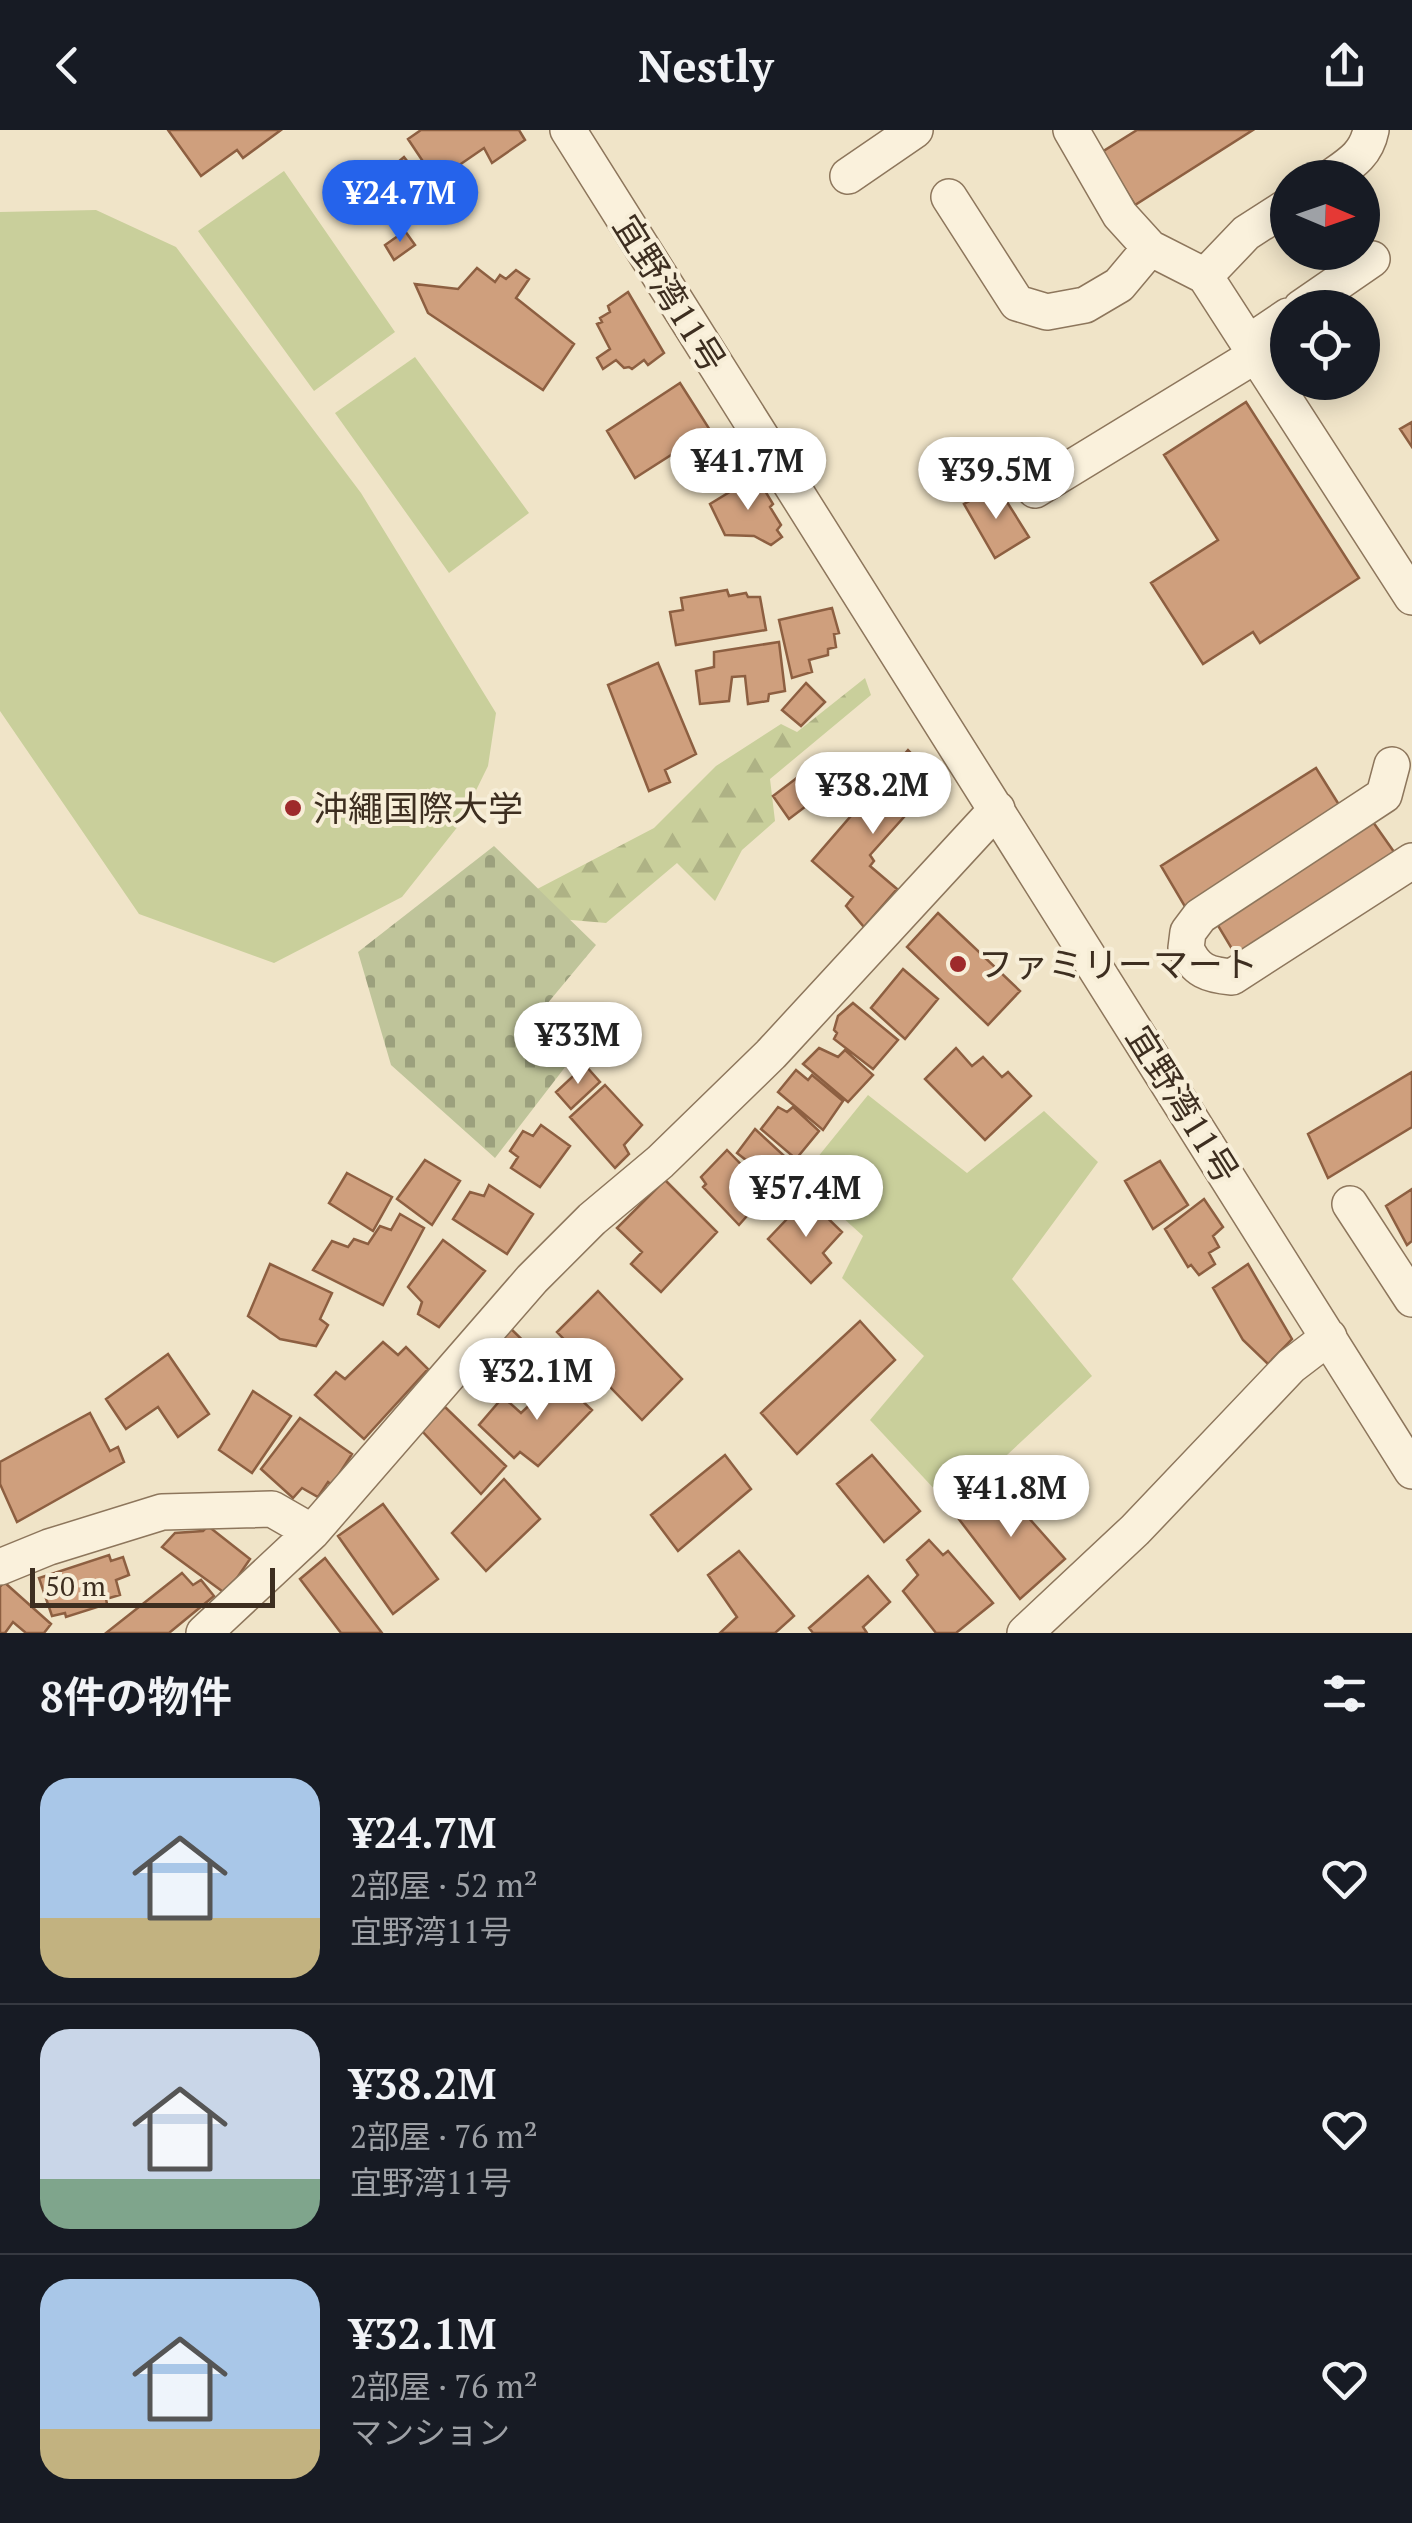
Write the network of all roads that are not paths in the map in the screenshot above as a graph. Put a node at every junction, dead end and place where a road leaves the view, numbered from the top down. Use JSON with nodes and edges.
{"nodes":[{"id":1,"x":568,"y":130,"type":"edge"},
{"id":2,"x":1071,"y":130,"type":"edge"},
{"id":3,"x":1372,"y":130,"type":"edge"},
{"id":4,"x":912,"y":131,"type":"edge"},
{"id":5,"x":1357,"y":160,"type":"edge"},
{"id":6,"x":848,"y":176,"type":"dead end"},
{"id":7,"x":948,"y":197,"type":"dead end"},
{"id":8,"x":1270,"y":218,"type":"edge"},
{"id":9,"x":1150,"y":248,"type":"junction"},
{"id":10,"x":1357,"y":270,"type":"edge"},
{"id":11,"x":1205,"y":276,"type":"junction"},
{"id":12,"x":1328,"y":290,"type":"edge"},
{"id":13,"x":1270,"y":332,"type":"edge"},
{"id":14,"x":1252,"y":349,"type":"junction"},
{"id":15,"x":1035,"y":490,"type":"dead end"},
{"id":16,"x":1412,"y":596,"type":"edge"},
{"id":17,"x":1392,"y":765,"type":"dead end"},
{"id":18,"x":997,"y":809,"type":"junction"},
{"id":19,"x":1412,"y":862,"type":"edge"},
{"id":20,"x":1350,"y":1204,"type":"dead end"},
{"id":21,"x":1412,"y":1299,"type":"edge"},
{"id":22,"x":1329,"y":1337,"type":"junction"},
{"id":23,"x":1412,"y":1470,"type":"edge"},
{"id":24,"x":312,"y":1532,"type":"junction"},
{"id":25,"x":0,"y":1567,"type":"edge"},
{"id":26,"x":204,"y":1633,"type":"edge"},
{"id":27,"x":1025,"y":1633,"type":"edge"}],
"edges":[{"from":1,"to":18,"type":"street","name":"宜野湾11号"},
{"from":2,"to":9,"type":"street"},
{"from":3,"to":5,"type":"street"},
{"from":4,"to":6,"type":"street"},
{"from":7,"to":9,"type":"street"},
{"from":8,"to":11,"type":"street"},
{"from":9,"to":11,"type":"street"},
{"from":10,"to":12,"type":"street"},
{"from":11,"to":14,"type":"street"},
{"from":13,"to":14,"type":"street"},
{"from":14,"to":15,"type":"street"},
{"from":14,"to":16,"type":"street"},
{"from":17,"to":19,"type":"street"},
{"from":18,"to":22,"type":"street","name":"宜野湾11号"},
{"from":18,"to":24,"type":"street"},
{"from":20,"to":21,"type":"street"},
{"from":22,"to":23,"type":"street","name":"宜野湾11号"},
{"from":22,"to":27,"type":"street"},
{"from":24,"to":25,"type":"street"},
{"from":24,"to":26,"type":"street"}]}
